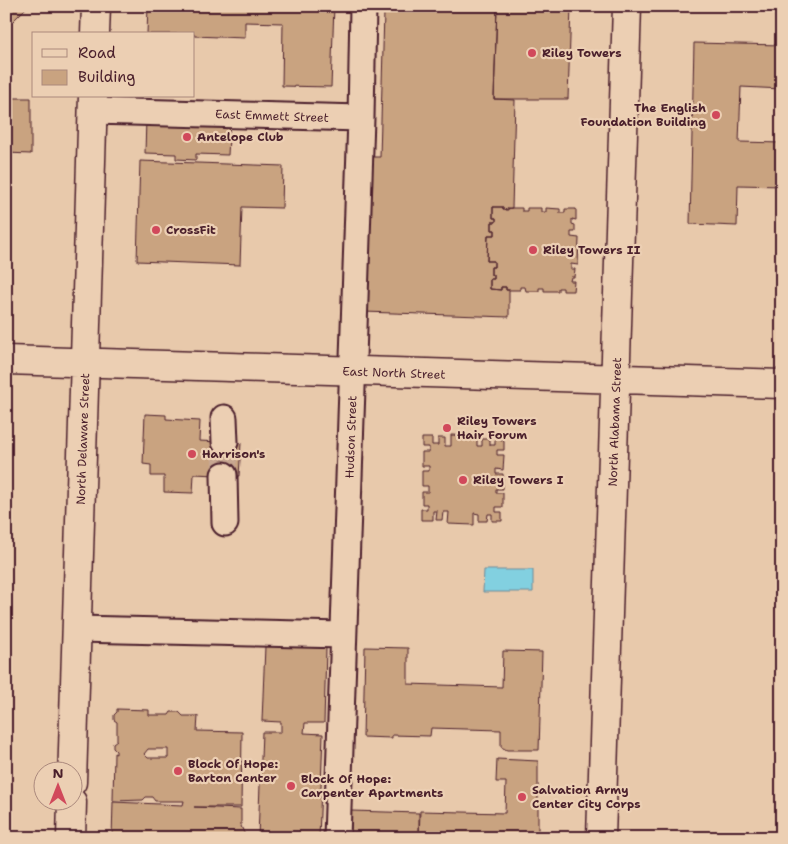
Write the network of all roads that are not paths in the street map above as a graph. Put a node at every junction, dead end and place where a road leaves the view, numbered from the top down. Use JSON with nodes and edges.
{"nodes":[{"id":1,"x":96,"y":6,"type":"edge"},
{"id":2,"x":363,"y":6,"type":"edge"},
{"id":3,"x":627,"y":6,"type":"edge"},
{"id":4,"x":95,"y":32,"type":"edge"},
{"id":5,"x":93,"y":103,"type":"edge"},
{"id":6,"x":361,"y":118,"type":"junction"},
{"id":7,"x":6,"y":360,"type":"edge"},
{"id":8,"x":85,"y":363,"type":"junction"},
{"id":9,"x":353,"y":372,"type":"junction"},
{"id":10,"x":616,"y":379,"type":"junction"},
{"id":11,"x":782,"y":384,"type":"edge"},
{"id":12,"x":224,"y":418,"type":"dead end"},
{"id":13,"x":225,"y":442,"type":"tunnel mouth"},
{"id":14,"x":224,"y":475,"type":"tunnel mouth"},
{"id":15,"x":226,"y":523,"type":"dead end"},
{"id":16,"x":77,"y":628,"type":"junction"},
{"id":17,"x":343,"y":635,"type":"junction"},
{"id":18,"x":73,"y":762,"type":"edge"},
{"id":19,"x":72,"y":812,"type":"edge"},
{"id":20,"x":71,"y":838,"type":"edge"},
{"id":21,"x":337,"y":838,"type":"edge"},
{"id":22,"x":601,"y":838,"type":"edge"}],
"edges":[{"from":1,"to":4,"type":"main road"},
{"from":2,"to":6,"type":"street","name":"Hudson Street"},
{"from":3,"to":10,"type":"main road","name":"North Alabama Street"},
{"from":5,"to":6,"type":"street","name":"East Emmett Street"},
{"from":5,"to":8,"type":"main road","name":"North Delaware Street"},
{"from":6,"to":9,"type":"street","name":"Hudson Street"},
{"from":7,"to":8,"type":"main road","name":"East North Street"},
{"from":8,"to":9,"type":"main road","name":"East North Street"},
{"from":8,"to":16,"type":"main road","name":"North Delaware Street"},
{"from":9,"to":10,"type":"main road","name":"East North Street"},
{"from":9,"to":17,"type":"street","name":"Hudson Street"},
{"from":10,"to":11,"type":"main road","name":"East North Street"},
{"from":10,"to":22,"type":"main road","name":"North Alabama Street"},
{"from":12,"to":13,"type":"street"},
{"from":14,"to":15,"type":"street"},
{"from":16,"to":17,"type":"street"},
{"from":16,"to":18,"type":"main road","name":"North Delaware Street"},
{"from":17,"to":21,"type":"street","name":"Hudson Street"},
{"from":19,"to":20,"type":"main road"}]}
